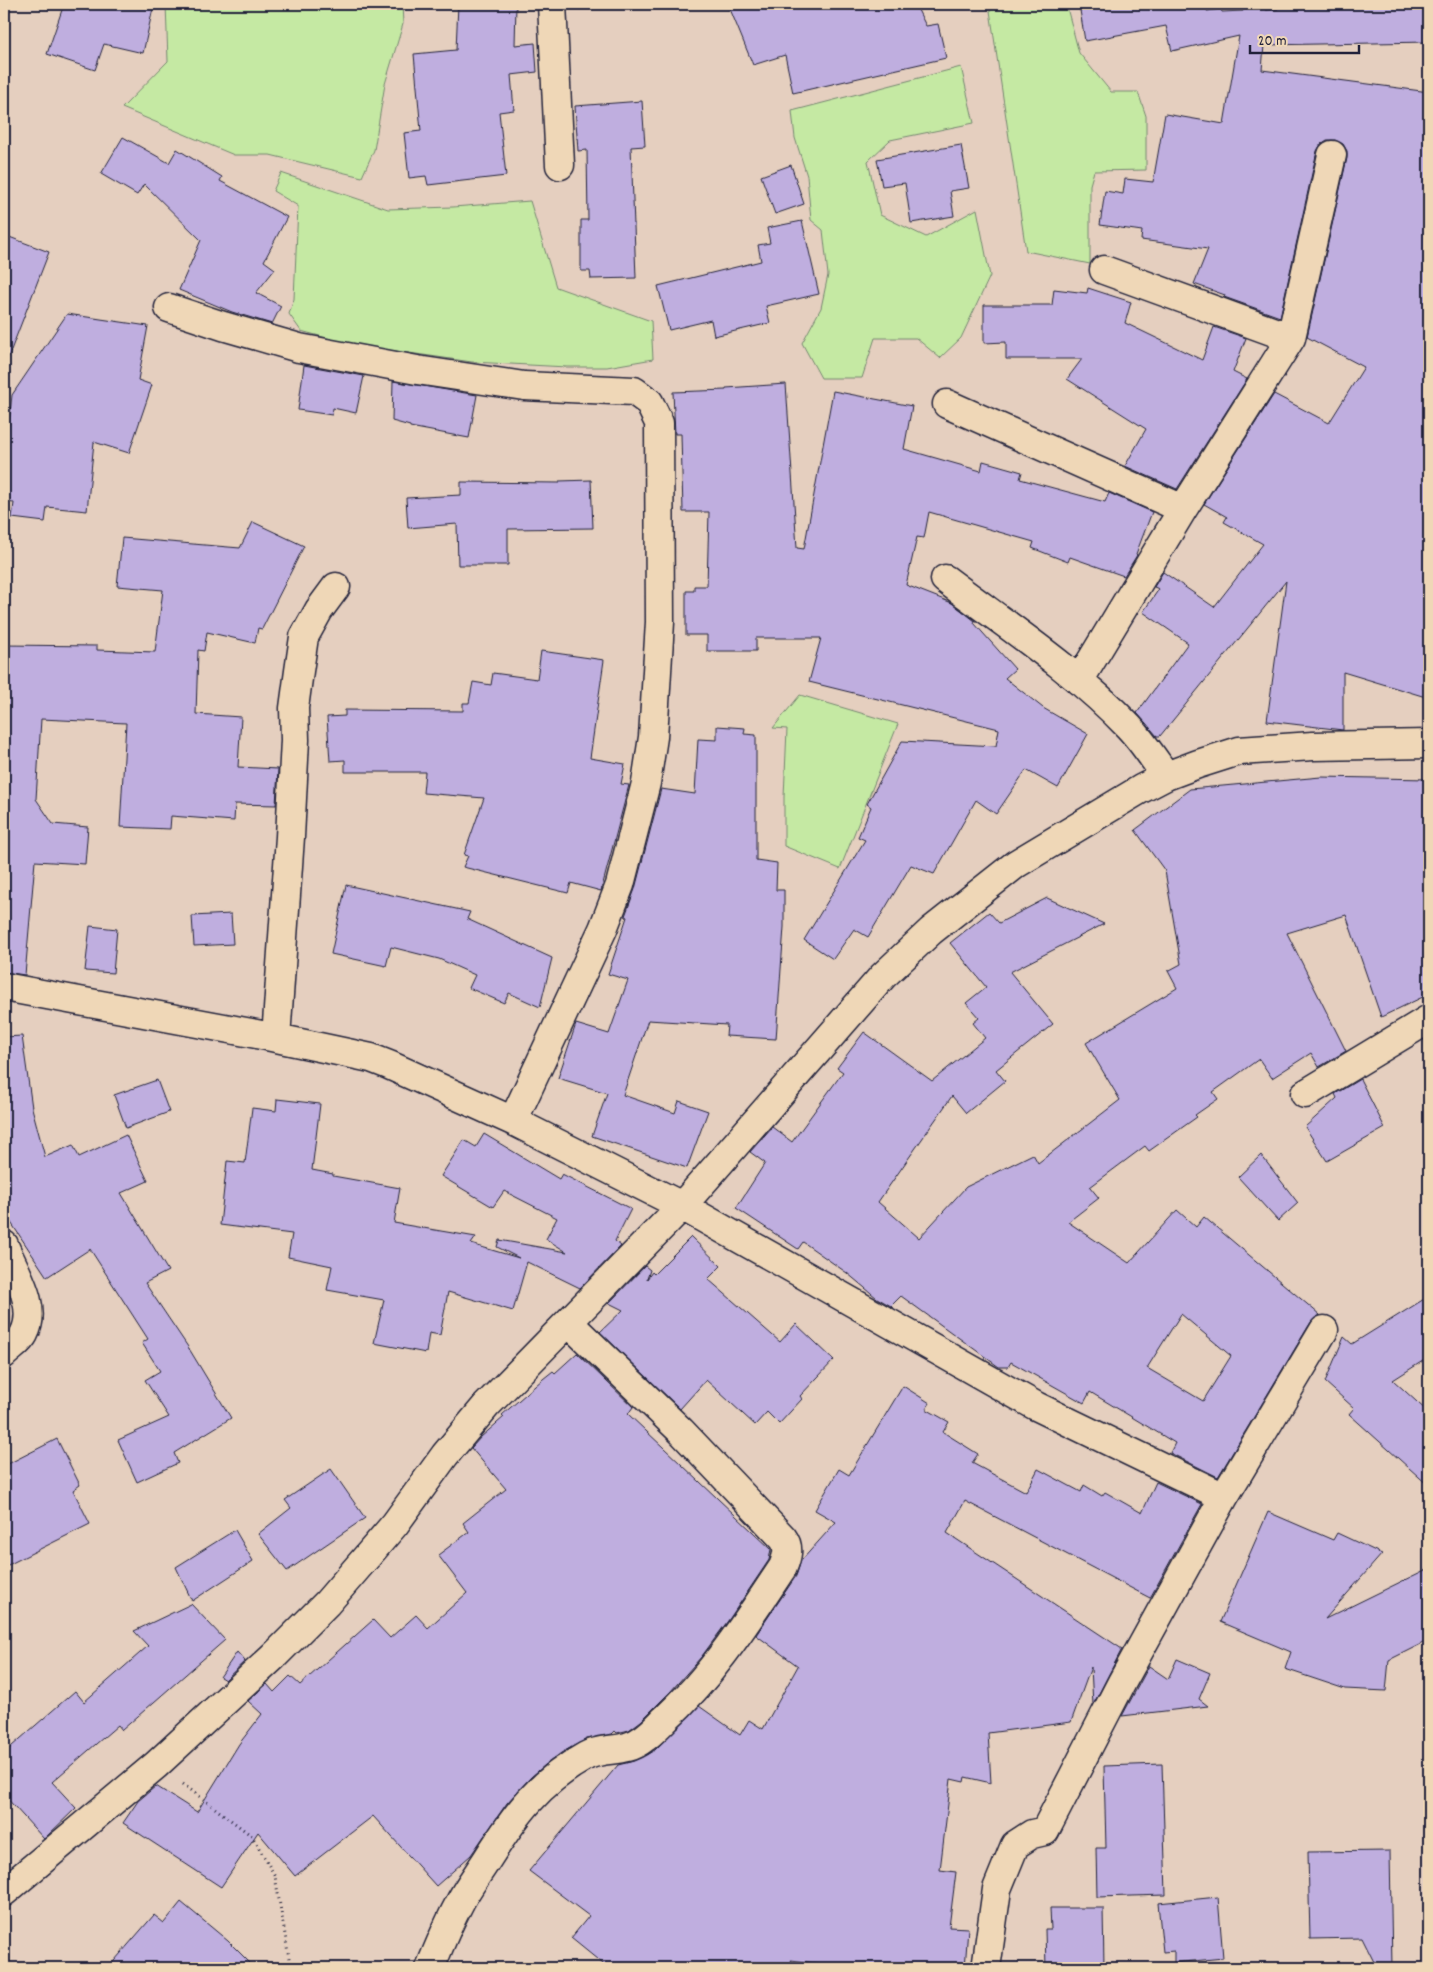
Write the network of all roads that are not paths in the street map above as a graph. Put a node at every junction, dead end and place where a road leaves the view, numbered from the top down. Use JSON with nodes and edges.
{"nodes":[{"id":1,"x":552,"y":4,"type":"edge"},
{"id":2,"x":1332,"y":154,"type":"dead end"},
{"id":3,"x":560,"y":165,"type":"dead end"},
{"id":4,"x":1104,"y":270,"type":"dead end"},
{"id":5,"x":169,"y":308,"type":"dead end"},
{"id":6,"x":1291,"y":338,"type":"junction"},
{"id":7,"x":947,"y":404,"type":"dead end"},
{"id":8,"x":1183,"y":510,"type":"junction"},
{"id":9,"x":944,"y":578,"type":"dead end"},
{"id":10,"x":336,"y":587,"type":"dead end"},
{"id":11,"x":1079,"y":681,"type":"junction"},
{"id":12,"x":1429,"y":744,"type":"edge"},
{"id":13,"x":1166,"y":776,"type":"junction"},
{"id":14,"x":4,"y":987,"type":"edge"},
{"id":15,"x":1429,"y":1019,"type":"edge"},
{"id":16,"x":276,"y":1038,"type":"junction"},
{"id":17,"x":1306,"y":1094,"type":"dead end"},
{"id":18,"x":513,"y":1122,"type":"junction"},
{"id":19,"x":682,"y":1206,"type":"junction"},
{"id":20,"x":4,"y":1245,"type":"edge"},
{"id":21,"x":569,"y":1323,"type":"junction"},
{"id":22,"x":1324,"y":1330,"type":"dead end"},
{"id":23,"x":4,"y":1354,"type":"edge"},
{"id":24,"x":1224,"y":1497,"type":"junction"},
{"id":25,"x":4,"y":1892,"type":"edge"},
{"id":26,"x":430,"y":1968,"type":"edge"},
{"id":27,"x":986,"y":1968,"type":"edge"}],
"edges":[{"from":1,"to":3,"type":"street"},
{"from":2,"to":6,"type":"street"},
{"from":4,"to":6,"type":"street"},
{"from":5,"to":18,"type":"street"},
{"from":6,"to":8,"type":"street"},
{"from":7,"to":8,"type":"street"},
{"from":8,"to":11,"type":"street"},
{"from":9,"to":11,"type":"street"},
{"from":10,"to":16,"type":"street"},
{"from":11,"to":13,"type":"street"},
{"from":12,"to":13,"type":"street"},
{"from":13,"to":19,"type":"street"},
{"from":14,"to":16,"type":"street"},
{"from":15,"to":17,"type":"street"},
{"from":16,"to":18,"type":"street"},
{"from":18,"to":19,"type":"street"},
{"from":19,"to":21,"type":"street"},
{"from":19,"to":24,"type":"street"},
{"from":20,"to":23,"type":"street"},
{"from":21,"to":25,"type":"street"},
{"from":21,"to":26,"type":"street"},
{"from":22,"to":24,"type":"street"},
{"from":24,"to":27,"type":"street"}]}
